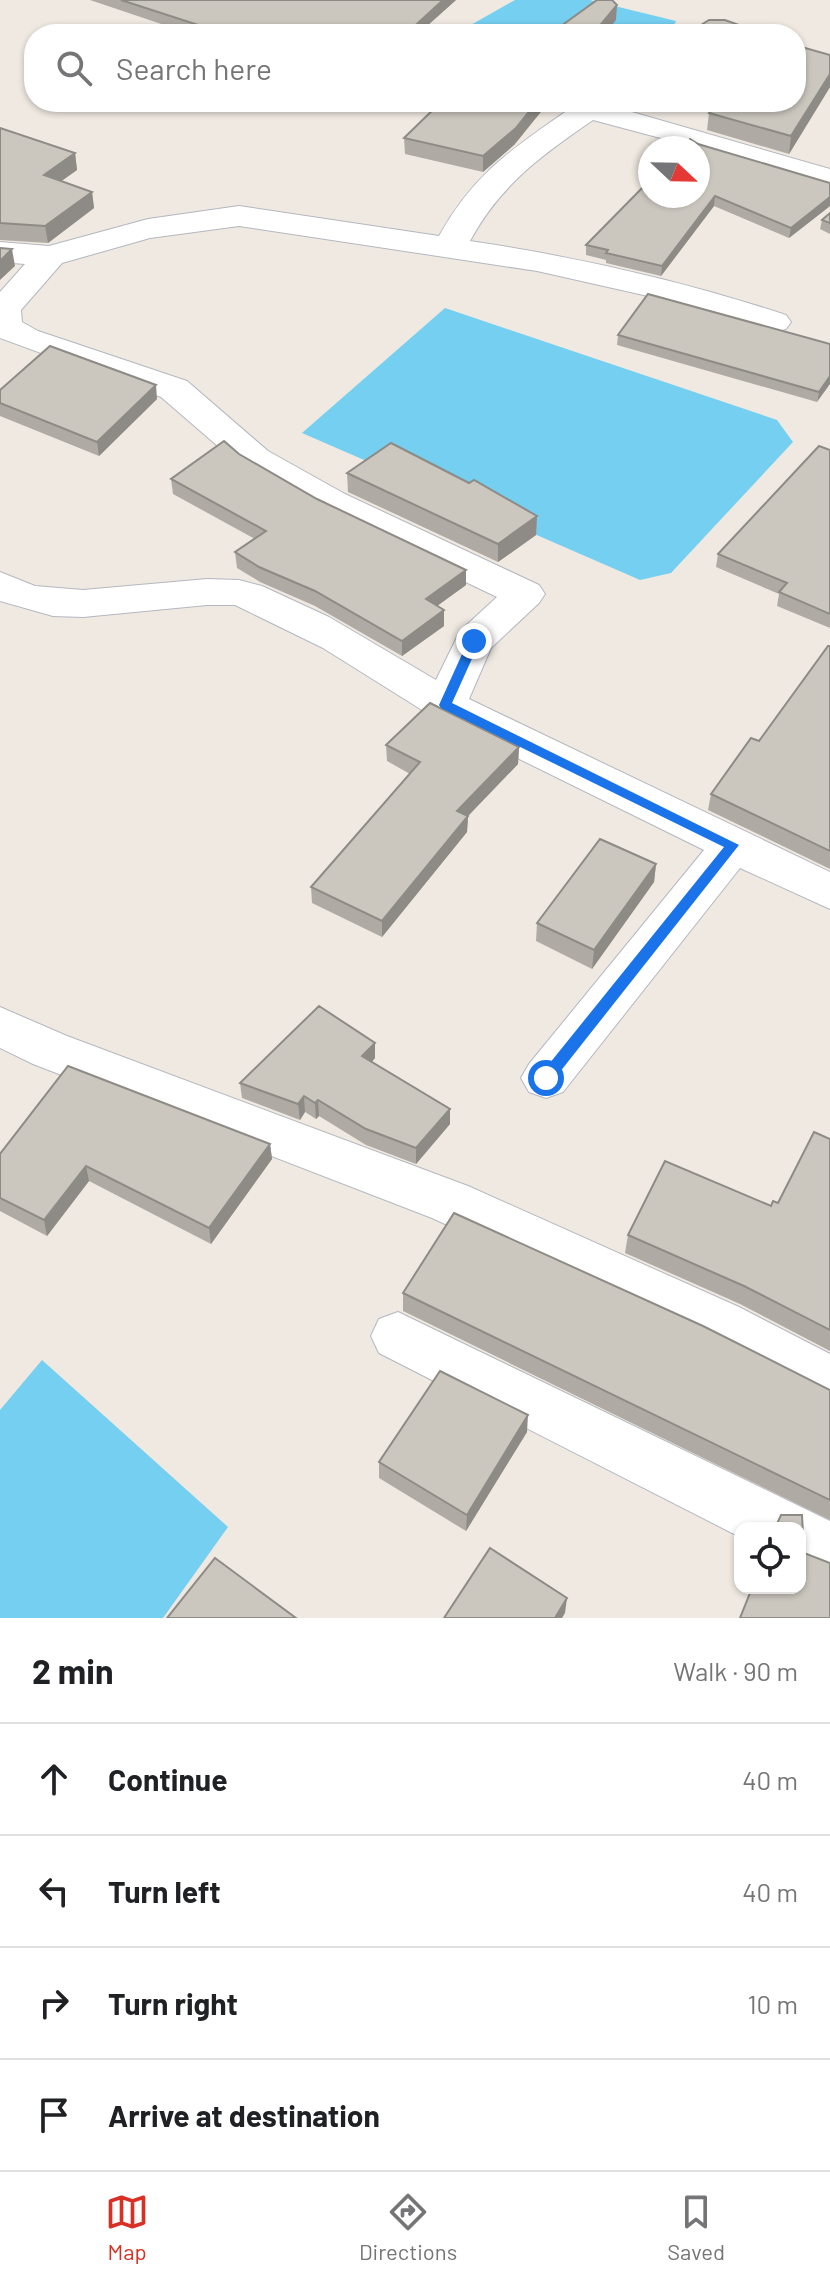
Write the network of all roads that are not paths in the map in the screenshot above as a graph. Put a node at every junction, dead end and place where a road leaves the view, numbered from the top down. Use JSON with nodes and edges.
{"nodes":[{"id":1,"x":584,"y":112,"type":"edge"},
{"id":2,"x":612,"y":112,"type":"edge"},
{"id":3,"x":830,"y":179,"type":"edge"},
{"id":4,"x":450,"y":247,"type":"junction"},
{"id":5,"x":0,"y":252,"type":"edge"},
{"id":6,"x":50,"y":256,"type":"junction"},
{"id":7,"x":774,"y":322,"type":"dead end"},
{"id":8,"x":0,"y":585,"type":"edge"},
{"id":9,"x":445,"y":705,"type":"junction"},
{"id":10,"x":733,"y":845,"type":"junction"},
{"id":11,"x":830,"y":892,"type":"edge"},
{"id":12,"x":0,"y":1026,"type":"edge"},
{"id":13,"x":546,"y":1078,"type":"dead end"},
{"id":14,"x":398,"y":1336,"type":"dead end"},
{"id":15,"x":830,"y":1382,"type":"edge"},
{"id":16,"x":770,"y":1522,"type":"edge"},
{"id":17,"x":806,"y":1539,"type":"edge"},
{"id":18,"x":830,"y":1551,"type":"edge"}],
"edges":[{"from":1,"to":4,"type":"street"},
{"from":2,"to":3,"type":"street"},
{"from":4,"to":6,"type":"street"},
{"from":4,"to":7,"type":"street"},
{"from":5,"to":6,"type":"street"},
{"from":6,"to":9,"type":"street"},
{"from":8,"to":9,"type":"street"},
{"from":9,"to":10,"type":"street"},
{"from":10,"to":11,"type":"street"},
{"from":10,"to":13,"type":"street"},
{"from":12,"to":15,"type":"street"},
{"from":14,"to":16,"type":"street"},
{"from":17,"to":18,"type":"street"}]}
